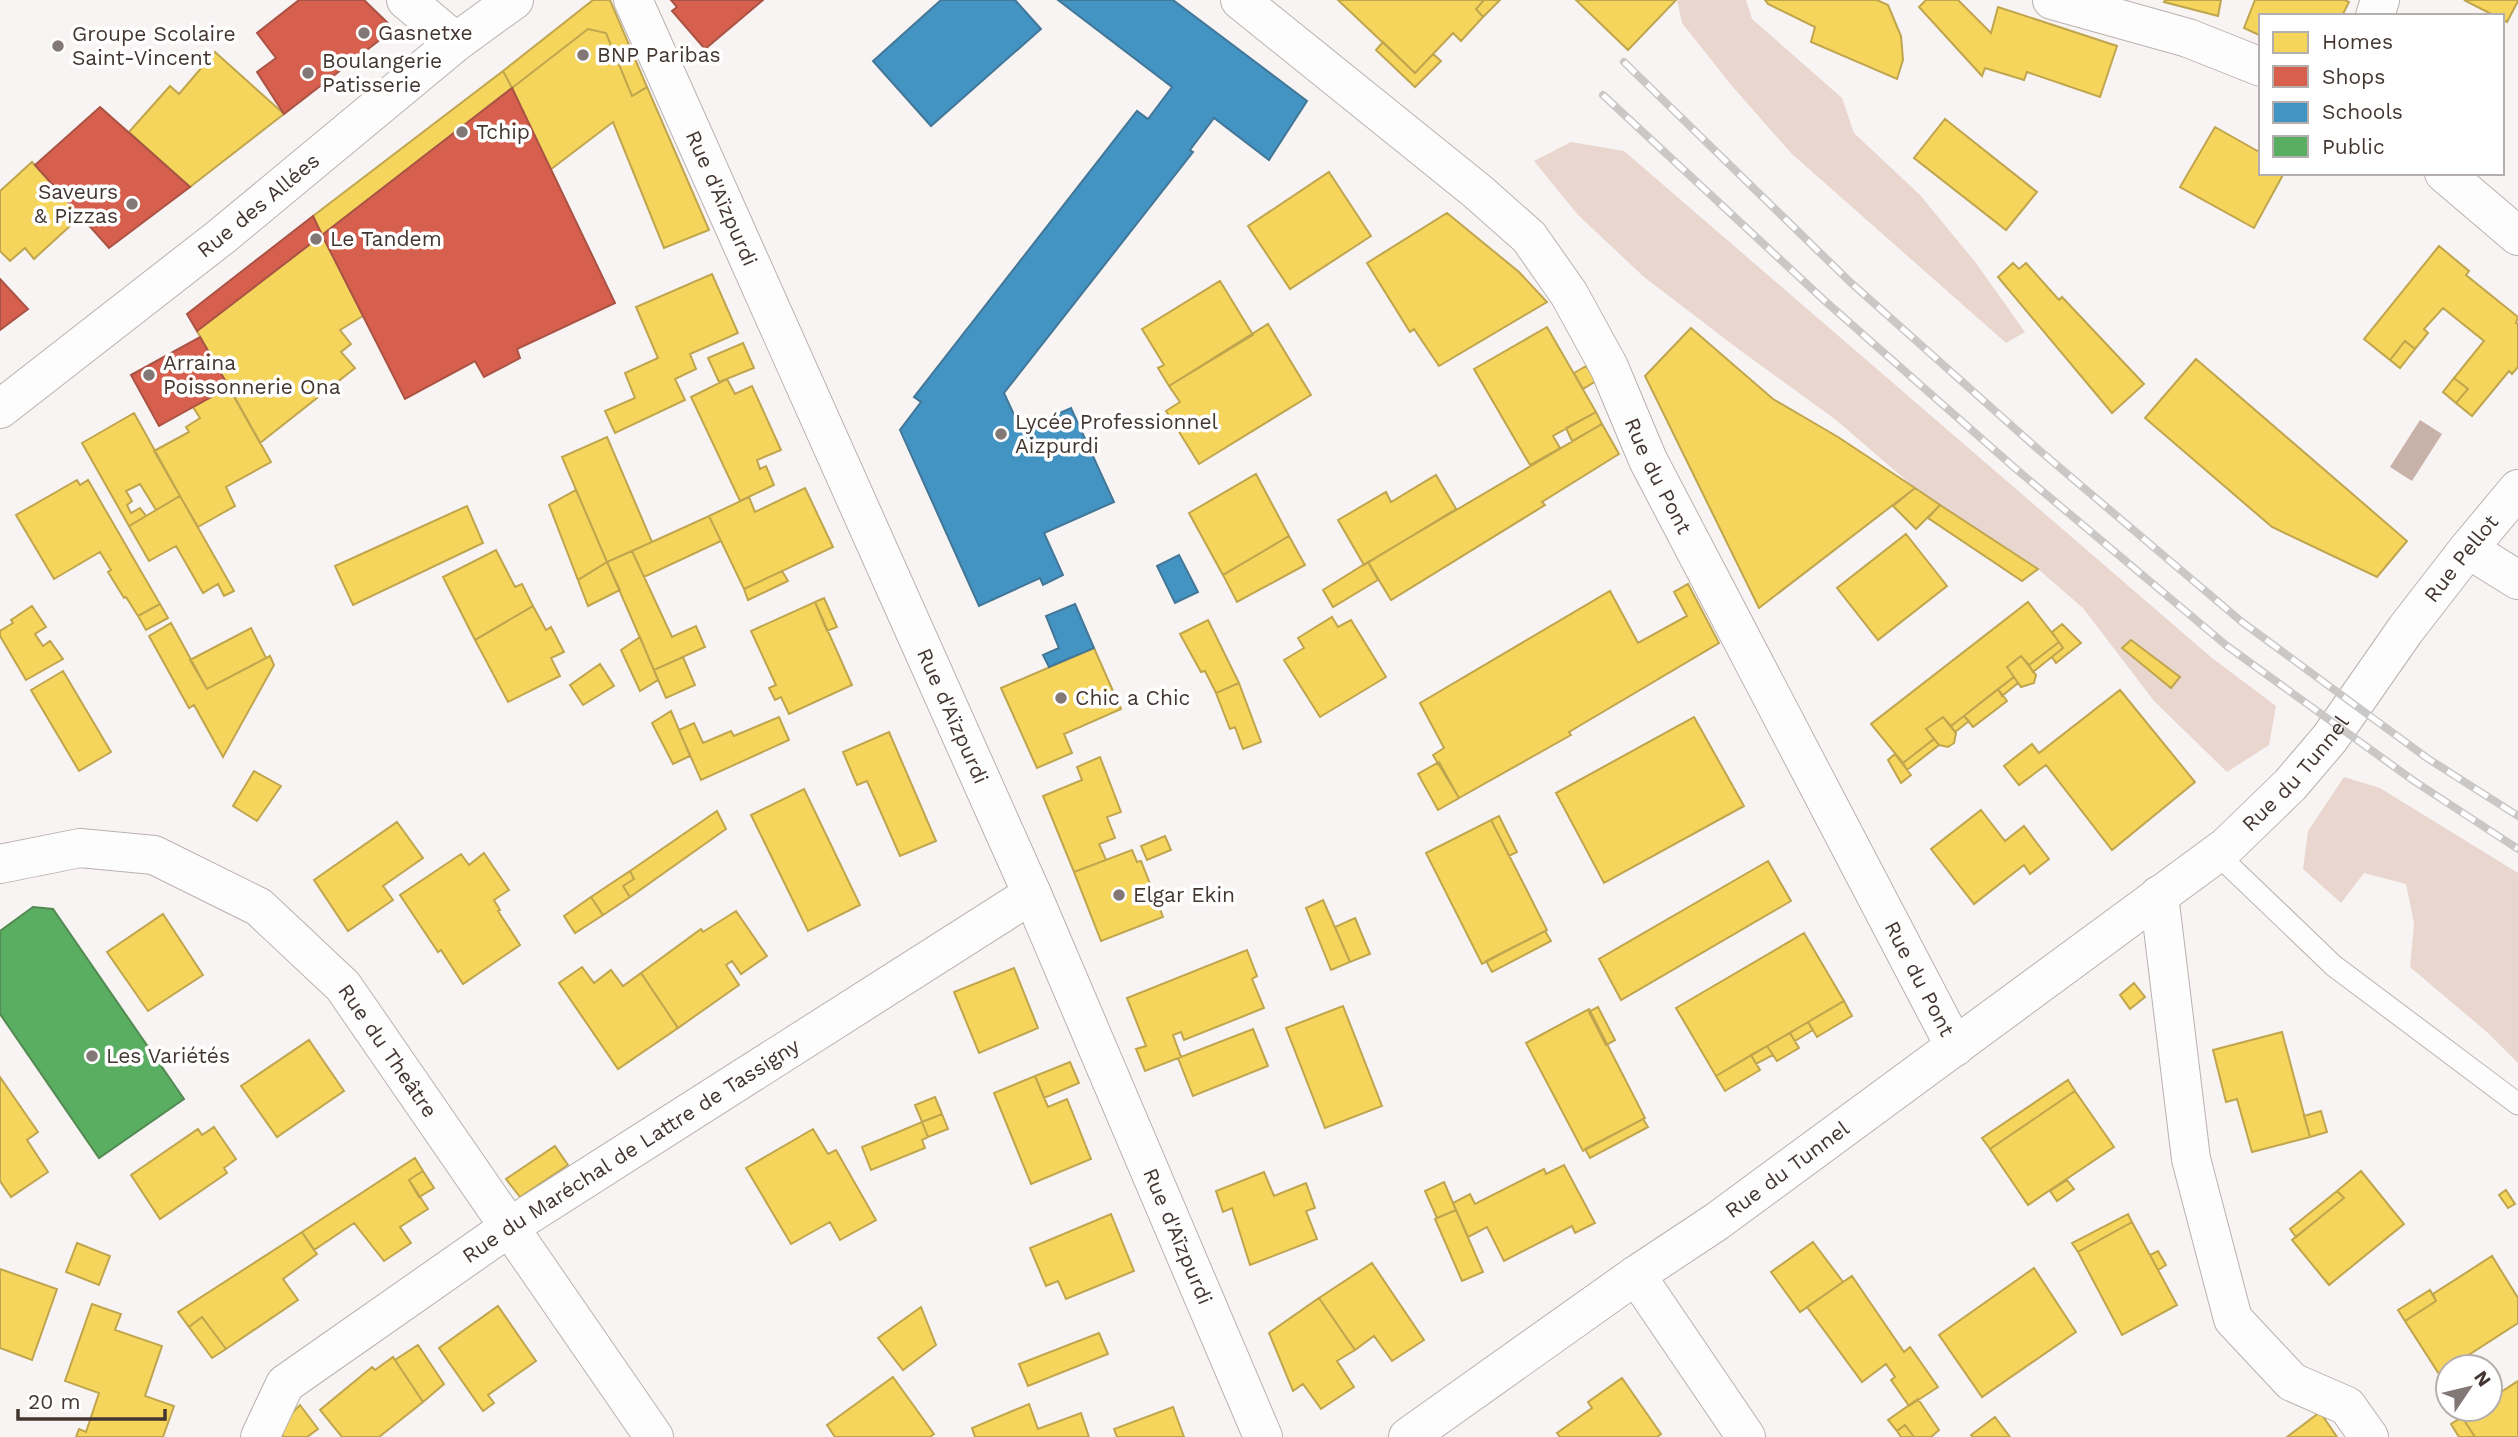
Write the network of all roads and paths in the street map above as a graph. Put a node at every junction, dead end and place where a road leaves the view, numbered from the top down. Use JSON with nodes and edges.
{"nodes":[{"id":1,"x":406,"y":0,"type":"edge"},
{"id":2,"x":514,"y":0,"type":"edge"},
{"id":3,"x":633,"y":0,"type":"edge"},
{"id":4,"x":1240,"y":0,"type":"edge"},
{"id":5,"x":2052,"y":0,"type":"edge"},
{"id":6,"x":456,"y":42,"type":"junction"},
{"id":7,"x":2259,"y":66,"type":"edge"},
{"id":8,"x":2446,"y":175,"type":"edge"},
{"id":9,"x":2518,"y":236,"type":"edge"},
{"id":10,"x":0,"y":409,"type":"edge"},
{"id":11,"x":2518,"y":489,"type":"edge"},
{"id":12,"x":2468,"y":549,"type":"junction"},
{"id":13,"x":2518,"y":580,"type":"edge"},
{"id":14,"x":2406,"y":629,"type":"joint"},
{"id":15,"x":2216,"y":853,"type":"junction"},
{"id":16,"x":0,"y":864,"type":"edge"},
{"id":17,"x":1032,"y":894,"type":"junction"},
{"id":18,"x":2159,"y":895,"type":"junction"},
{"id":19,"x":1955,"y":1047,"type":"junction"},
{"id":20,"x":2518,"y":1104,"type":"edge"},
{"id":21,"x":508,"y":1228,"type":"junction"},
{"id":22,"x":1636,"y":1275,"type":"junction"},
{"id":23,"x":260,"y":1437,"type":"edge"},
{"id":24,"x":654,"y":1437,"type":"edge"},
{"id":25,"x":1263,"y":1437,"type":"edge"},
{"id":26,"x":1408,"y":1437,"type":"edge"},
{"id":27,"x":1746,"y":1437,"type":"edge"},
{"id":28,"x":2369,"y":1437,"type":"edge"}],
"edges":[{"from":1,"to":6,"type":"street"},
{"from":2,"to":6,"type":"street","name":"Rue des Allées"},
{"from":3,"to":17,"type":"street","name":"Rue d'Aïzpurdi"},
{"from":4,"to":19,"type":"street","name":"Rue du Pont"},
{"from":5,"to":7,"type":"street"},
{"from":6,"to":10,"type":"street","name":"Rue des Allées"},
{"from":8,"to":9,"type":"street"},
{"from":11,"to":12,"type":"street","name":"Rue Pellot"},
{"from":12,"to":13,"type":"street"},
{"from":12,"to":14,"type":"street","name":"Rue Pellot"},
{"from":14,"to":15,"type":"street","name":"Rue du Tunnel"},
{"from":15,"to":18,"type":"street","name":"Rue du Tunnel"},
{"from":15,"to":20,"type":"lane"},
{"from":16,"to":21,"type":"street","name":"Rue du Theâtre"},
{"from":17,"to":21,"type":"street","name":"Rue du Maréchal de Lattre de Tassigny"},
{"from":17,"to":25,"type":"street","name":"Rue d'Aïzpurdi"},
{"from":18,"to":19,"type":"street","name":"Rue du Tunnel"},
{"from":18,"to":28,"type":"street"},
{"from":19,"to":22,"type":"street","name":"Rue du Tunnel"},
{"from":21,"to":23,"type":"street","name":"Rue du Maréchal de Lattre de Tassigny"},
{"from":21,"to":24,"type":"street","name":"Rue du Theâtre"},
{"from":22,"to":26,"type":"street","name":"Rue du Tunnel"},
{"from":22,"to":27,"type":"street"}]}
